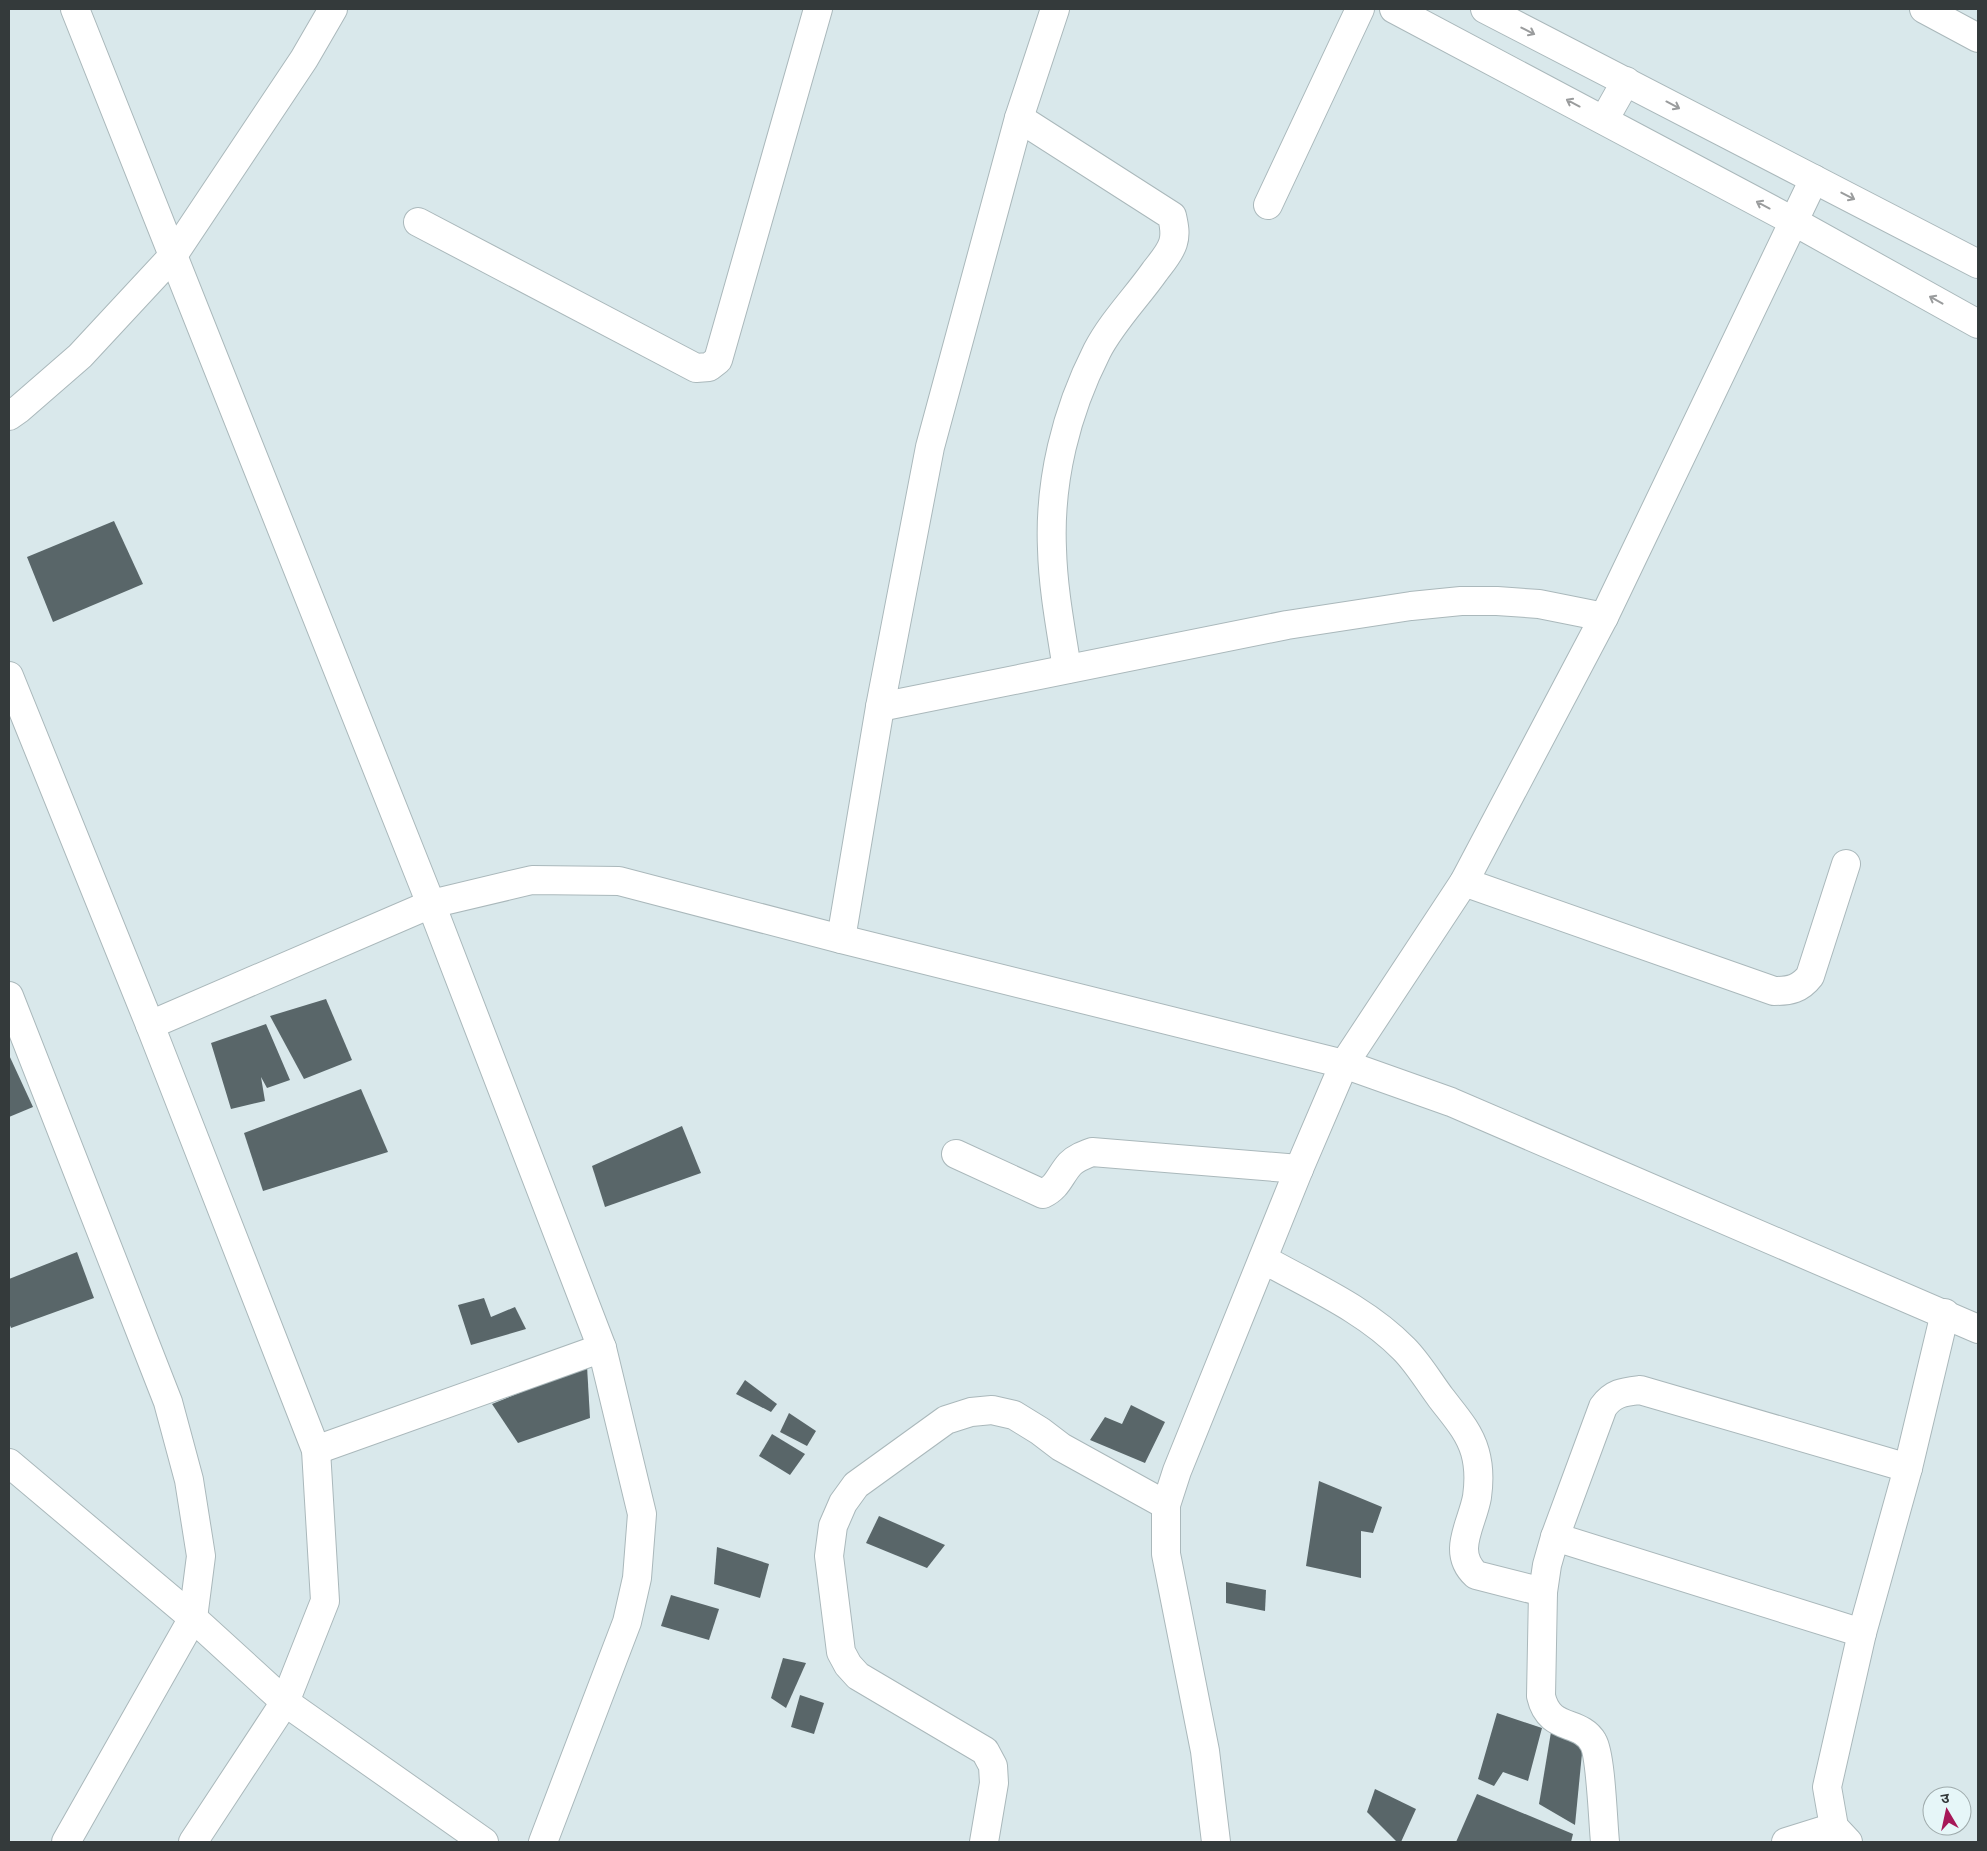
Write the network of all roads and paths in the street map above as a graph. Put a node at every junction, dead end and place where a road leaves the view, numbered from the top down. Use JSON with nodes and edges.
{"nodes":[{"id":1,"x":75,"y":9,"type":"edge"},
{"id":2,"x":333,"y":9,"type":"edge"},
{"id":3,"x":818,"y":9,"type":"edge"},
{"id":4,"x":1055,"y":9,"type":"edge"},
{"id":5,"x":1360,"y":9,"type":"edge"},
{"id":6,"x":1485,"y":9,"type":"edge"},
{"id":7,"x":1924,"y":9,"type":"edge"},
{"id":8,"x":1411,"y":13,"type":"edge"},
{"id":9,"x":1978,"y":38,"type":"edge"},
{"id":10,"x":1626,"y":81,"type":"junction"},
{"id":11,"x":1019,"y":118,"type":"junction"},
{"id":12,"x":1604,"y":120,"type":"junction"},
{"id":13,"x":1814,"y":178,"type":"junction"},
{"id":14,"x":1268,"y":205,"type":"dead end"},
{"id":15,"x":1793,"y":221,"type":"junction"},
{"id":16,"x":418,"y":222,"type":"dead end"},
{"id":17,"x":172,"y":257,"type":"junction"},
{"id":18,"x":1978,"y":264,"type":"edge"},
{"id":19,"x":1978,"y":324,"type":"edge"},
{"id":20,"x":9,"y":416,"type":"edge"},
{"id":21,"x":1604,"y":617,"type":"junction"},
{"id":22,"x":1067,"y":669,"type":"junction"},
{"id":23,"x":9,"y":676,"type":"edge"},
{"id":24,"x":880,"y":707,"type":"junction"},
{"id":25,"x":1846,"y":864,"type":"dead end"},
{"id":26,"x":1464,"y":882,"type":"junction"},
{"id":27,"x":431,"y":904,"type":"junction"},
{"id":28,"x":841,"y":939,"type":"junction"},
{"id":29,"x":9,"y":996,"type":"edge"},
{"id":30,"x":150,"y":1025,"type":"junction"},
{"id":31,"x":1344,"y":1064,"type":"junction"},
{"id":32,"x":956,"y":1154,"type":"dead end"},
{"id":33,"x":1299,"y":1169,"type":"junction"},
{"id":34,"x":1263,"y":1259,"type":"junction"},
{"id":35,"x":1945,"y":1313,"type":"junction"},
{"id":36,"x":1978,"y":1329,"type":"edge"},
{"id":37,"x":602,"y":1348,"type":"junction"},
{"id":38,"x":316,"y":1450,"type":"junction"},
{"id":39,"x":9,"y":1463,"type":"edge"},
{"id":40,"x":1908,"y":1468,"type":"junction"},
{"id":41,"x":1166,"y":1505,"type":"junction"},
{"id":42,"x":1554,"y":1537,"type":"junction"},
{"id":43,"x":1543,"y":1592,"type":"junction"},
{"id":44,"x":193,"y":1618,"type":"junction"},
{"id":45,"x":1862,"y":1633,"type":"junction"},
{"id":46,"x":285,"y":1702,"type":"junction"},
{"id":47,"x":1841,"y":1835,"type":"edge"},
{"id":48,"x":66,"y":1842,"type":"edge"},
{"id":49,"x":193,"y":1842,"type":"edge"},
{"id":50,"x":484,"y":1842,"type":"edge"},
{"id":51,"x":543,"y":1842,"type":"edge"},
{"id":52,"x":984,"y":1842,"type":"edge"},
{"id":53,"x":1216,"y":1842,"type":"edge"},
{"id":54,"x":1605,"y":1842,"type":"edge"},
{"id":55,"x":1786,"y":1842,"type":"edge"}],
"edges":[{"from":1,"to":17,"type":"street"},
{"from":2,"to":17,"type":"street"},
{"from":3,"to":16,"type":"street"},
{"from":4,"to":11,"type":"street"},
{"from":5,"to":14,"type":"street"},
{"from":6,"to":10,"type":"street","one_way":true},
{"from":7,"to":9,"type":"street"},
{"from":12,"to":8,"type":"street","one_way":true},
{"from":10,"to":12,"type":"street"},
{"from":10,"to":13,"type":"street","one_way":true},
{"from":11,"to":22,"type":"street"},
{"from":11,"to":24,"type":"street"},
{"from":15,"to":12,"type":"street","one_way":true},
{"from":13,"to":15,"type":"street"},
{"from":13,"to":18,"type":"street","one_way":true},
{"from":19,"to":15,"type":"street","one_way":true},
{"from":15,"to":21,"type":"street"},
{"from":17,"to":20,"type":"street"},
{"from":17,"to":27,"type":"street"},
{"from":21,"to":22,"type":"street"},
{"from":21,"to":26,"type":"street"},
{"from":22,"to":24,"type":"street"},
{"from":23,"to":30,"type":"street"},
{"from":24,"to":28,"type":"street"},
{"from":25,"to":26,"type":"street"},
{"from":26,"to":31,"type":"street"},
{"from":27,"to":28,"type":"street"},
{"from":27,"to":30,"type":"street"},
{"from":27,"to":37,"type":"street"},
{"from":28,"to":31,"type":"street"},
{"from":29,"to":44,"type":"street"},
{"from":30,"to":38,"type":"street"},
{"from":31,"to":33,"type":"street"},
{"from":31,"to":35,"type":"street"},
{"from":32,"to":33,"type":"street"},
{"from":33,"to":34,"type":"street"},
{"from":34,"to":41,"type":"street"},
{"from":34,"to":43,"type":"street"},
{"from":35,"to":36,"type":"street"},
{"from":35,"to":40,"type":"street"},
{"from":37,"to":38,"type":"street"},
{"from":37,"to":51,"type":"street"},
{"from":38,"to":46,"type":"street"},
{"from":39,"to":44,"type":"street"},
{"from":40,"to":42,"type":"street"},
{"from":40,"to":45,"type":"street"},
{"from":41,"to":52,"type":"street"},
{"from":41,"to":53,"type":"street"},
{"from":42,"to":43,"type":"street"},
{"from":42,"to":45,"type":"street"},
{"from":43,"to":54,"type":"street"},
{"from":44,"to":46,"type":"street"},
{"from":44,"to":48,"type":"street"},
{"from":45,"to":47,"type":"street"},
{"from":46,"to":49,"type":"street"},
{"from":46,"to":50,"type":"street"},
{"from":47,"to":55,"type":"street"}]}
